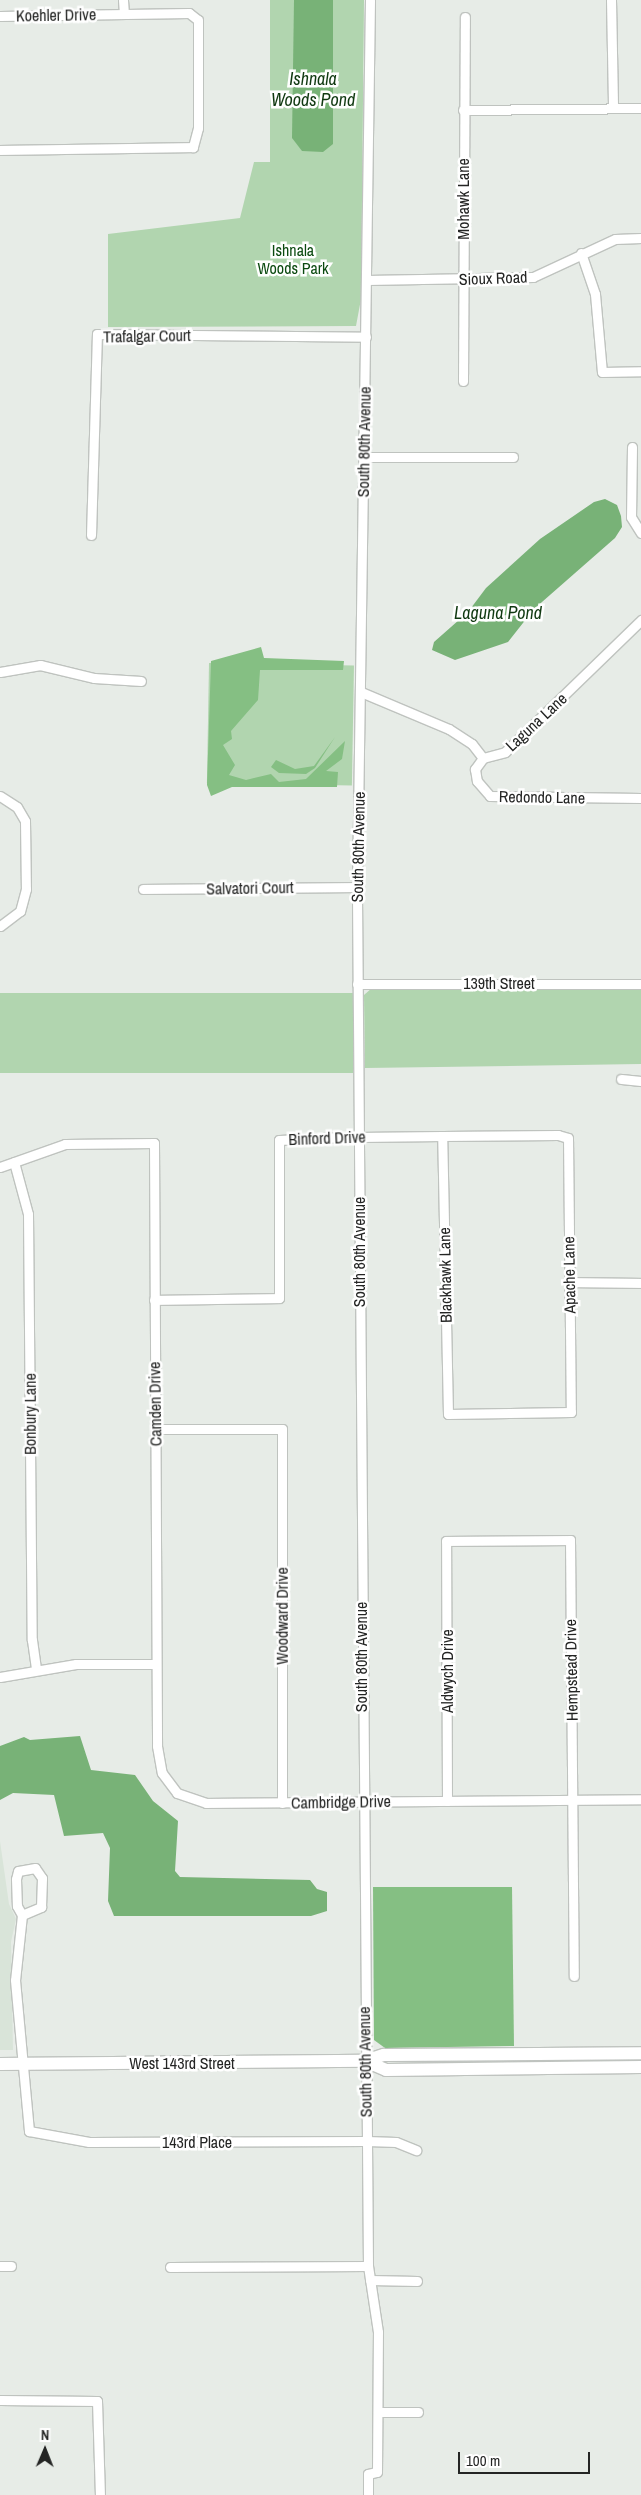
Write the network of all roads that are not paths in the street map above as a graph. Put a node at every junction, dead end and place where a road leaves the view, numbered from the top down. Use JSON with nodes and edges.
{"nodes":[{"id":1,"x":124,"y":0,"type":"edge"},
{"id":2,"x":370,"y":0,"type":"edge"},
{"id":3,"x":611,"y":0,"type":"edge"},
{"id":4,"x":124,"y":13,"type":"junction"},
{"id":5,"x":0,"y":16,"type":"edge"},
{"id":6,"x":465,"y":17,"type":"dead end"},
{"id":7,"x":613,"y":108,"type":"junction"},
{"id":8,"x":641,"y":108,"type":"edge"},
{"id":9,"x":463,"y":110,"type":"junction"},
{"id":10,"x":0,"y":150,"type":"edge"},
{"id":11,"x":641,"y":238,"type":"edge"},
{"id":12,"x":581,"y":253,"type":"junction"},
{"id":13,"x":463,"y":279,"type":"junction"},
{"id":14,"x":367,"y":280,"type":"junction"},
{"id":15,"x":366,"y":337,"type":"junction"},
{"id":16,"x":641,"y":371,"type":"edge"},
{"id":17,"x":463,"y":381,"type":"dead end"},
{"id":18,"x":632,"y":447,"type":"dead end"},
{"id":19,"x":364,"y":457,"type":"junction"},
{"id":20,"x":512,"y":457,"type":"dead end"},
{"id":21,"x":641,"y":533,"type":"edge"},
{"id":22,"x":91,"y":535,"type":"dead end"},
{"id":23,"x":641,"y":620,"type":"edge"},
{"id":24,"x":0,"y":672,"type":"edge"},
{"id":25,"x":141,"y":681,"type":"dead end"},
{"id":26,"x":360,"y":692,"type":"junction"},
{"id":27,"x":483,"y":758,"type":"junction"},
{"id":28,"x":0,"y":796,"type":"edge"},
{"id":29,"x":641,"y":798,"type":"edge"},
{"id":30,"x":357,"y":888,"type":"junction"},
{"id":31,"x":144,"y":889,"type":"dead end"},
{"id":32,"x":0,"y":926,"type":"edge"},
{"id":33,"x":358,"y":984,"type":"junction"},
{"id":34,"x":641,"y":984,"type":"edge"},
{"id":35,"x":621,"y":1079,"type":"dead end"},
{"id":36,"x":641,"y":1081,"type":"edge"},
{"id":37,"x":442,"y":1136,"type":"junction"},
{"id":38,"x":358,"y":1137,"type":"junction"},
{"id":39,"x":568,"y":1138,"type":"joint"},
{"id":40,"x":14,"y":1162,"type":"junction"},
{"id":41,"x":0,"y":1168,"type":"edge"},
{"id":42,"x":568,"y":1282,"type":"junction"},
{"id":43,"x":641,"y":1284,"type":"edge"},
{"id":44,"x":154,"y":1300,"type":"junction"},
{"id":45,"x":571,"y":1412,"type":"joint"},
{"id":46,"x":155,"y":1429,"type":"junction"},
{"id":47,"x":570,"y":1540,"type":"joint"},
{"id":48,"x":156,"y":1664,"type":"junction"},
{"id":49,"x":36,"y":1669,"type":"junction"},
{"id":50,"x":0,"y":1677,"type":"edge"},
{"id":51,"x":641,"y":1799,"type":"edge"},
{"id":52,"x":573,"y":1800,"type":"junction"},
{"id":53,"x":364,"y":1801,"type":"junction"},
{"id":54,"x":447,"y":1801,"type":"junction"},
{"id":55,"x":282,"y":1804,"type":"junction"},
{"id":56,"x":22,"y":1915,"type":"junction"},
{"id":57,"x":574,"y":1976,"type":"dead end"},
{"id":58,"x":641,"y":2053,"type":"edge"},
{"id":59,"x":365,"y":2061,"type":"junction"},
{"id":60,"x":0,"y":2064,"type":"edge"},
{"id":61,"x":23,"y":2064,"type":"junction"},
{"id":62,"x":641,"y":2067,"type":"edge"},
{"id":63,"x":367,"y":2141,"type":"junction"},
{"id":64,"x":416,"y":2150,"type":"dead end"},
{"id":65,"x":0,"y":2266,"type":"edge"},
{"id":66,"x":11,"y":2266,"type":"dead end"},
{"id":67,"x":368,"y":2266,"type":"junction"},
{"id":68,"x":170,"y":2267,"type":"dead end"},
{"id":69,"x":370,"y":2280,"type":"junction"},
{"id":70,"x":417,"y":2281,"type":"dead end"},
{"id":71,"x":0,"y":2400,"type":"edge"},
{"id":72,"x":378,"y":2412,"type":"junction"},
{"id":73,"x":418,"y":2412,"type":"dead end"},
{"id":74,"x":100,"y":2495,"type":"edge"},
{"id":75,"x":368,"y":2495,"type":"edge"}],
"edges":[{"from":1,"to":4,"type":"street"},
{"from":2,"to":14,"type":"street","name":"South 80th Avenue"},
{"from":3,"to":7,"type":"street"},
{"from":4,"to":5,"type":"street","name":"Koehler Drive"},
{"from":4,"to":10,"type":"street","name":"Koehler Drive"},
{"from":6,"to":9,"type":"street","name":"Mohawk Lane"},
{"from":7,"to":8,"type":"street"},
{"from":7,"to":9,"type":"street"},
{"from":9,"to":13,"type":"street","name":"Mohawk Lane"},
{"from":11,"to":12,"type":"street","name":"Sioux Road"},
{"from":12,"to":13,"type":"street","name":"Sioux Road"},
{"from":12,"to":16,"type":"street"},
{"from":13,"to":14,"type":"street","name":"Sioux Road"},
{"from":13,"to":17,"type":"street","name":"Mohawk Lane"},
{"from":14,"to":15,"type":"street","name":"South 80th Avenue"},
{"from":15,"to":19,"type":"street","name":"South 80th Avenue"},
{"from":15,"to":22,"type":"street","name":"Trafalgar Court"},
{"from":18,"to":21,"type":"street"},
{"from":19,"to":20,"type":"street"},
{"from":19,"to":26,"type":"street","name":"South 80th Avenue"},
{"from":23,"to":27,"type":"street","name":"Laguna Lane"},
{"from":24,"to":25,"type":"street"},
{"from":26,"to":27,"type":"street"},
{"from":26,"to":30,"type":"street","name":"South 80th Avenue"},
{"from":27,"to":29,"type":"street","name":"Redondo Lane"},
{"from":28,"to":32,"type":"street"},
{"from":30,"to":31,"type":"street","name":"Salvatori Court"},
{"from":30,"to":33,"type":"street","name":"South 80th Avenue"},
{"from":33,"to":34,"type":"street","name":"139th Street"},
{"from":33,"to":38,"type":"street","name":"South 80th Avenue"},
{"from":35,"to":36,"type":"street"},
{"from":37,"to":38,"type":"street","name":"Binford Drive"},
{"from":37,"to":39,"type":"street","name":"Binford Drive"},
{"from":37,"to":45,"type":"street","name":"Blackhawk Lane"},
{"from":38,"to":44,"type":"street","name":"Binford Drive"},
{"from":38,"to":53,"type":"street","name":"South 80th Avenue"},
{"from":39,"to":42,"type":"street","name":"Apache Lane"},
{"from":40,"to":41,"type":"street"},
{"from":40,"to":44,"type":"street","name":"Camden Drive"},
{"from":40,"to":49,"type":"street","name":"Bonbury Lane"},
{"from":42,"to":43,"type":"street"},
{"from":42,"to":45,"type":"street","name":"Apache Lane"},
{"from":44,"to":46,"type":"street","name":"Camden Drive"},
{"from":46,"to":48,"type":"street","name":"Camden Drive"},
{"from":46,"to":55,"type":"street","name":"Woodward Drive"},
{"from":47,"to":52,"type":"street","name":"Hempstead Drive"},
{"from":47,"to":54,"type":"street","name":"Aldwych Drive"},
{"from":48,"to":49,"type":"street"},
{"from":48,"to":55,"type":"street","name":"Cambridge Drive"},
{"from":49,"to":50,"type":"street"},
{"from":51,"to":52,"type":"street","name":"Cambridge Drive"},
{"from":52,"to":54,"type":"street","name":"Cambridge Drive"},
{"from":52,"to":57,"type":"street","name":"Hempstead Drive"},
{"from":53,"to":54,"type":"street","name":"Cambridge Drive"},
{"from":53,"to":55,"type":"street","name":"Cambridge Drive"},
{"from":53,"to":59,"type":"street","name":"South 80th Avenue"},
{"from":56,"to":56,"type":"street"},
{"from":56,"to":61,"type":"street"},
{"from":58,"to":59,"type":"main road","name":"West 143rd Street"},
{"from":59,"to":61,"type":"main road","name":"West 143rd Street"},
{"from":59,"to":62,"type":"main road","name":"West 143rd Street"},
{"from":59,"to":63,"type":"street","name":"South 80th Avenue"},
{"from":60,"to":61,"type":"main road","name":"West 143rd Street"},
{"from":61,"to":63,"type":"street","name":"143rd Place"},
{"from":63,"to":64,"type":"street","name":"143rd Place"},
{"from":63,"to":67,"type":"street","name":"South 80th Avenue"},
{"from":65,"to":66,"type":"street"},
{"from":67,"to":68,"type":"street"},
{"from":67,"to":69,"type":"street","name":"South 80th Avenue"},
{"from":69,"to":70,"type":"street"},
{"from":69,"to":72,"type":"street","name":"South 80th Avenue"},
{"from":71,"to":74,"type":"street"},
{"from":72,"to":73,"type":"street"},
{"from":72,"to":75,"type":"street","name":"South 80th Avenue"}]}
